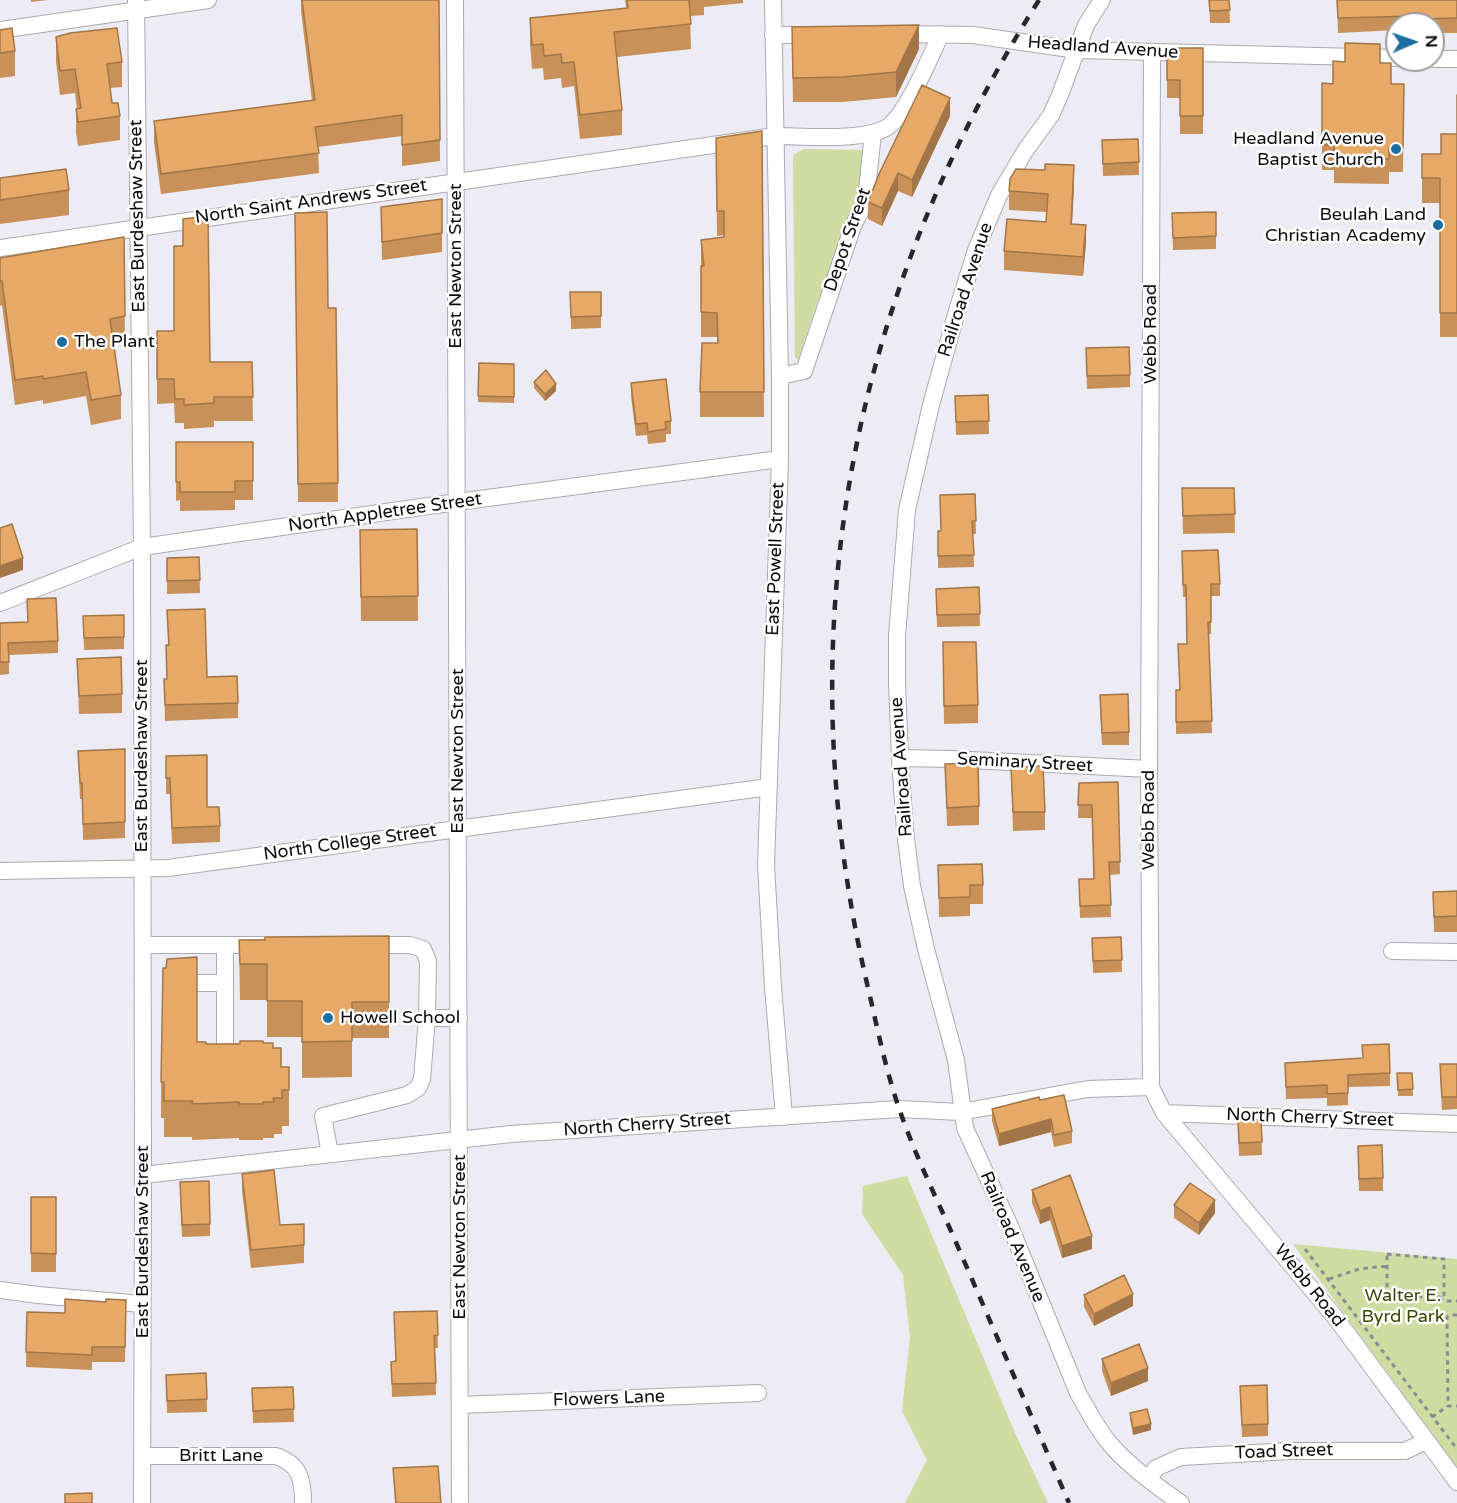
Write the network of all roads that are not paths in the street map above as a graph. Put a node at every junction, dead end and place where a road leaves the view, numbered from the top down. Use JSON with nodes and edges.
{"nodes":[{"id":1,"x":208,"y":0,"type":"edge"},
{"id":2,"x":455,"y":0,"type":"edge"},
{"id":3,"x":773,"y":0,"type":"edge"},
{"id":4,"x":1102,"y":0,"type":"edge"},
{"id":5,"x":136,"y":5,"type":"edge"},
{"id":6,"x":0,"y":30,"type":"edge"},
{"id":7,"x":834,"y":34,"type":"edge"},
{"id":8,"x":881,"y":34,"type":"edge"},
{"id":9,"x":941,"y":34,"type":"junction"},
{"id":10,"x":773,"y":35,"type":"junction"},
{"id":11,"x":1077,"y":50,"type":"junction"},
{"id":12,"x":1152,"y":52,"type":"junction"},
{"id":13,"x":1385,"y":58,"type":"edge"},
{"id":14,"x":873,"y":133,"type":"junction"},
{"id":15,"x":775,"y":136,"type":"junction"},
{"id":16,"x":455,"y":181,"type":"junction"},
{"id":17,"x":138,"y":228,"type":"junction"},
{"id":18,"x":0,"y":248,"type":"edge"},
{"id":19,"x":780,"y":376,"type":"junction"},
{"id":20,"x":780,"y":459,"type":"junction"},
{"id":21,"x":457,"y":503,"type":"junction"},
{"id":22,"x":142,"y":547,"type":"junction"},
{"id":23,"x":0,"y":603,"type":"edge"},
{"id":24,"x":900,"y":758,"type":"junction"},
{"id":25,"x":1149,"y":769,"type":"junction"},
{"id":26,"x":769,"y":787,"type":"junction"},
{"id":27,"x":458,"y":829,"type":"junction"},
{"id":28,"x":142,"y":870,"type":"junction"},
{"id":29,"x":0,"y":871,"type":"edge"},
{"id":30,"x":143,"y":945,"type":"junction"},
{"id":31,"x":225,"y":945,"type":"junction"},
{"id":32,"x":283,"y":945,"type":"edge"},
{"id":33,"x":352,"y":945,"type":"edge"},
{"id":34,"x":1392,"y":951,"type":"dead end"},
{"id":35,"x":1457,"y":952,"type":"edge"},
{"id":36,"x":171,"y":983,"type":"edge"},
{"id":37,"x":224,"y":983,"type":"junction"},
{"id":38,"x":427,"y":1018,"type":"junction"},
{"id":39,"x":459,"y":1018,"type":"junction"},
{"id":40,"x":246,"y":1057,"type":"edge"},
{"id":41,"x":1151,"y":1087,"type":"junction"},
{"id":42,"x":961,"y":1112,"type":"junction"},
{"id":43,"x":1164,"y":1113,"type":"junction"},
{"id":44,"x":784,"y":1117,"type":"junction"},
{"id":45,"x":1457,"y":1124,"type":"edge"},
{"id":46,"x":459,"y":1138,"type":"junction"},
{"id":47,"x":330,"y":1154,"type":"junction"},
{"id":48,"x":143,"y":1175,"type":"junction"},
{"id":49,"x":0,"y":1290,"type":"edge"},
{"id":50,"x":142,"y":1304,"type":"junction"},
{"id":51,"x":758,"y":1393,"type":"dead end"},
{"id":52,"x":460,"y":1405,"type":"junction"},
{"id":53,"x":1426,"y":1441,"type":"junction"},
{"id":54,"x":142,"y":1456,"type":"junction"},
{"id":55,"x":1149,"y":1479,"type":"junction"},
{"id":56,"x":1457,"y":1482,"type":"edge"},
{"id":57,"x":142,"y":1503,"type":"edge"},
{"id":58,"x":303,"y":1503,"type":"edge"},
{"id":59,"x":460,"y":1503,"type":"edge"},
{"id":60,"x":1181,"y":1503,"type":"edge"}],
"edges":[{"from":1,"to":5,"type":"street"},
{"from":2,"to":16,"type":"street","name":"East Newton Street"},
{"from":3,"to":10,"type":"street","name":"East Powell Street"},
{"from":4,"to":11,"type":"street","name":"Railroad Avenue"},
{"from":5,"to":6,"type":"street"},
{"from":5,"to":17,"type":"street","name":"East Burdeshaw Street"},
{"from":7,"to":10,"type":"street"},
{"from":8,"to":9,"type":"street","name":"Headland Avenue"},
{"from":9,"to":11,"type":"street","name":"Headland Avenue"},
{"from":9,"to":14,"type":"street"},
{"from":10,"to":15,"type":"street","name":"East Powell Street"},
{"from":11,"to":12,"type":"street","name":"Headland Avenue"},
{"from":11,"to":24,"type":"street","name":"Railroad Avenue"},
{"from":12,"to":13,"type":"street","name":"Headland Avenue"},
{"from":12,"to":25,"type":"street","name":"Webb Road"},
{"from":14,"to":15,"type":"street","name":"North Saint Andrews Street"},
{"from":14,"to":19,"type":"street","name":"Depot Street"},
{"from":15,"to":16,"type":"street","name":"North Saint Andrews Street"},
{"from":15,"to":19,"type":"street","name":"East Powell Street"},
{"from":16,"to":17,"type":"street","name":"North Saint Andrews Street"},
{"from":16,"to":21,"type":"street","name":"East Newton Street"},
{"from":17,"to":18,"type":"street","name":"North Saint Andrews Street"},
{"from":17,"to":22,"type":"street","name":"East Burdeshaw Street"},
{"from":19,"to":20,"type":"street","name":"East Powell Street"},
{"from":20,"to":21,"type":"street","name":"North Appletree Street"},
{"from":20,"to":26,"type":"street","name":"East Powell Street"},
{"from":21,"to":22,"type":"street","name":"North Appletree Street"},
{"from":21,"to":27,"type":"street","name":"East Newton Street"},
{"from":22,"to":23,"type":"street","name":"North Appletree Street"},
{"from":22,"to":28,"type":"street","name":"East Burdeshaw Street"},
{"from":24,"to":25,"type":"street","name":"Seminary Street"},
{"from":24,"to":42,"type":"street","name":"Railroad Avenue"},
{"from":25,"to":41,"type":"street","name":"Webb Road"},
{"from":26,"to":27,"type":"street","name":"North College Street"},
{"from":26,"to":44,"type":"street","name":"East Powell Street"},
{"from":27,"to":28,"type":"street","name":"North College Street"},
{"from":27,"to":39,"type":"street","name":"East Newton Street"},
{"from":28,"to":29,"type":"street","name":"North College Street"},
{"from":28,"to":30,"type":"street","name":"East Burdeshaw Street"},
{"from":30,"to":31,"type":"street"},
{"from":30,"to":48,"type":"street","name":"East Burdeshaw Street"},
{"from":31,"to":32,"type":"street"},
{"from":31,"to":37,"type":"street"},
{"from":33,"to":38,"type":"street"},
{"from":34,"to":35,"type":"street"},
{"from":36,"to":37,"type":"street"},
{"from":37,"to":40,"type":"street"},
{"from":38,"to":39,"type":"street"},
{"from":38,"to":47,"type":"street"},
{"from":39,"to":46,"type":"street","name":"East Newton Street"},
{"from":41,"to":42,"type":"street","name":"North Cherry Street"},
{"from":41,"to":43,"type":"street","name":"Webb Road"},
{"from":42,"to":44,"type":"street","name":"North Cherry Street"},
{"from":42,"to":55,"type":"street","name":"Railroad Avenue"},
{"from":43,"to":45,"type":"street","name":"North Cherry Street"},
{"from":43,"to":53,"type":"street","name":"Webb Road"},
{"from":44,"to":46,"type":"street","name":"North Cherry Street"},
{"from":46,"to":47,"type":"street","name":"North Cherry Street"},
{"from":46,"to":52,"type":"street","name":"East Newton Street"},
{"from":47,"to":48,"type":"street","name":"North Cherry Street"},
{"from":48,"to":50,"type":"street","name":"East Burdeshaw Street"},
{"from":49,"to":50,"type":"street"},
{"from":50,"to":54,"type":"street","name":"East Burdeshaw Street"},
{"from":51,"to":52,"type":"street","name":"Flowers Lane"},
{"from":52,"to":59,"type":"street","name":"East Newton Street"},
{"from":53,"to":55,"type":"street","name":"Toad Street"},
{"from":53,"to":56,"type":"street","name":"Webb Road"},
{"from":54,"to":57,"type":"street","name":"East Burdeshaw Street"},
{"from":54,"to":58,"type":"street","name":"Britt Lane"},
{"from":55,"to":60,"type":"street","name":"Railroad Avenue"}]}
